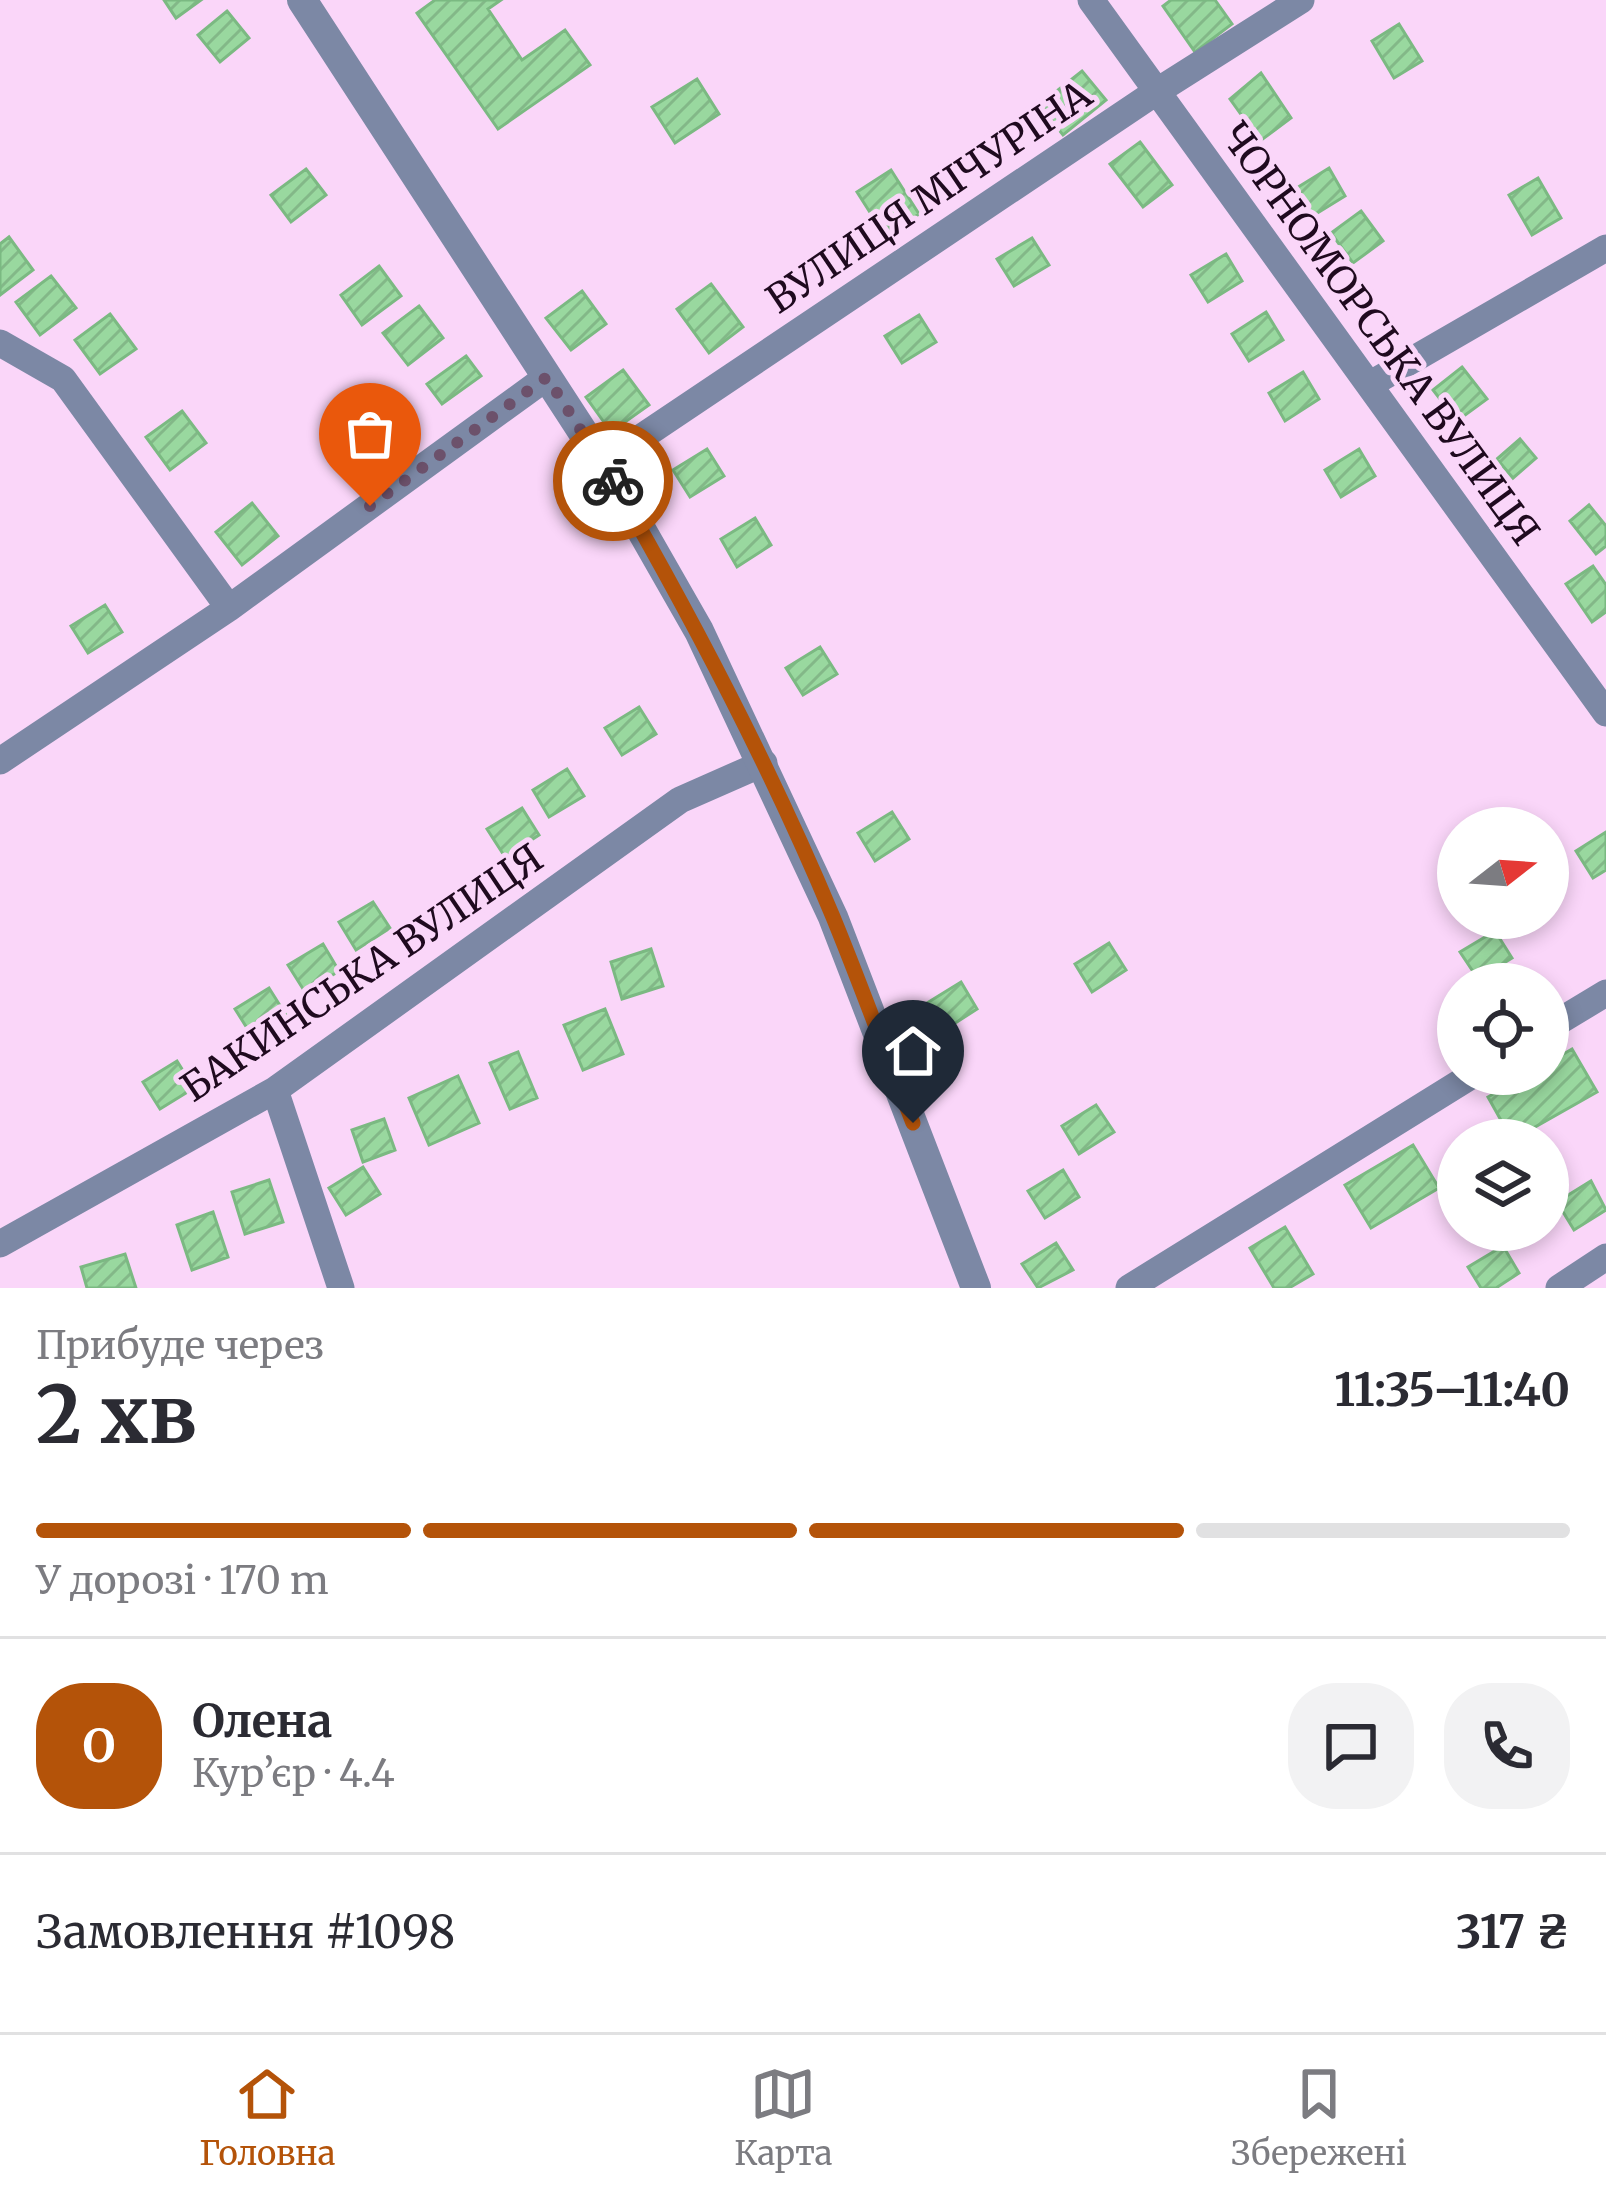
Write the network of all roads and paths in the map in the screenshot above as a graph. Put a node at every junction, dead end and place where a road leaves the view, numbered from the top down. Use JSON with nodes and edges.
{"nodes":[{"id":1,"x":302,"y":0,"type":"edge"},
{"id":2,"x":1091,"y":0,"type":"edge"},
{"id":3,"x":1301,"y":0,"type":"edge"},
{"id":4,"x":1156,"y":92,"type":"junction"},
{"id":5,"x":1606,"y":248,"type":"edge"},
{"id":6,"x":0,"y":343,"type":"edge"},
{"id":7,"x":547,"y":377,"type":"junction"},
{"id":8,"x":1369,"y":385,"type":"junction"},
{"id":9,"x":603,"y":463,"type":"junction"},
{"id":10,"x":229,"y":608,"type":"junction"},
{"id":11,"x":1606,"y":713,"type":"edge"},
{"id":12,"x":0,"y":760,"type":"edge"},
{"id":13,"x":764,"y":764,"type":"junction"},
{"id":14,"x":1606,"y":992,"type":"edge"},
{"id":15,"x":1569,"y":1015,"type":"edge"},
{"id":16,"x":274,"y":1090,"type":"junction"},
{"id":17,"x":1440,"y":1095,"type":"edge"},
{"id":18,"x":0,"y":1244,"type":"edge"},
{"id":19,"x":1606,"y":1257,"type":"edge"},
{"id":20,"x":341,"y":1288,"type":"edge"},
{"id":21,"x":976,"y":1288,"type":"edge"},
{"id":22,"x":1129,"y":1288,"type":"edge"},
{"id":23,"x":1559,"y":1288,"type":"edge"}],
"edges":[{"from":1,"to":7,"type":"street"},
{"from":2,"to":4,"type":"street","name":"ЧОРНОМОРСЬКА ВУЛИЦЯ"},
{"from":3,"to":4,"type":"street","name":"ВУЛИЦЯ МІЧУРІНА"},
{"from":4,"to":8,"type":"street","name":"ЧОРНОМОРСЬКА ВУЛИЦЯ"},
{"from":4,"to":9,"type":"street","name":"ВУЛИЦЯ МІЧУРІНА"},
{"from":5,"to":8,"type":"street"},
{"from":6,"to":10,"type":"street"},
{"from":7,"to":9,"type":"street"},
{"from":7,"to":10,"type":"street"},
{"from":8,"to":11,"type":"street","name":"ЧОРНОМОРСЬКА ВУЛИЦЯ"},
{"from":9,"to":13,"type":"street"},
{"from":10,"to":12,"type":"street"},
{"from":13,"to":16,"type":"street","name":"БАКИНСЬКА ВУЛИЦЯ"},
{"from":13,"to":21,"type":"street"},
{"from":14,"to":15,"type":"street"},
{"from":16,"to":18,"type":"street","name":"БАКИНСЬКА ВУЛИЦЯ"},
{"from":16,"to":20,"type":"street"},
{"from":17,"to":22,"type":"street"},
{"from":19,"to":23,"type":"street"}]}
